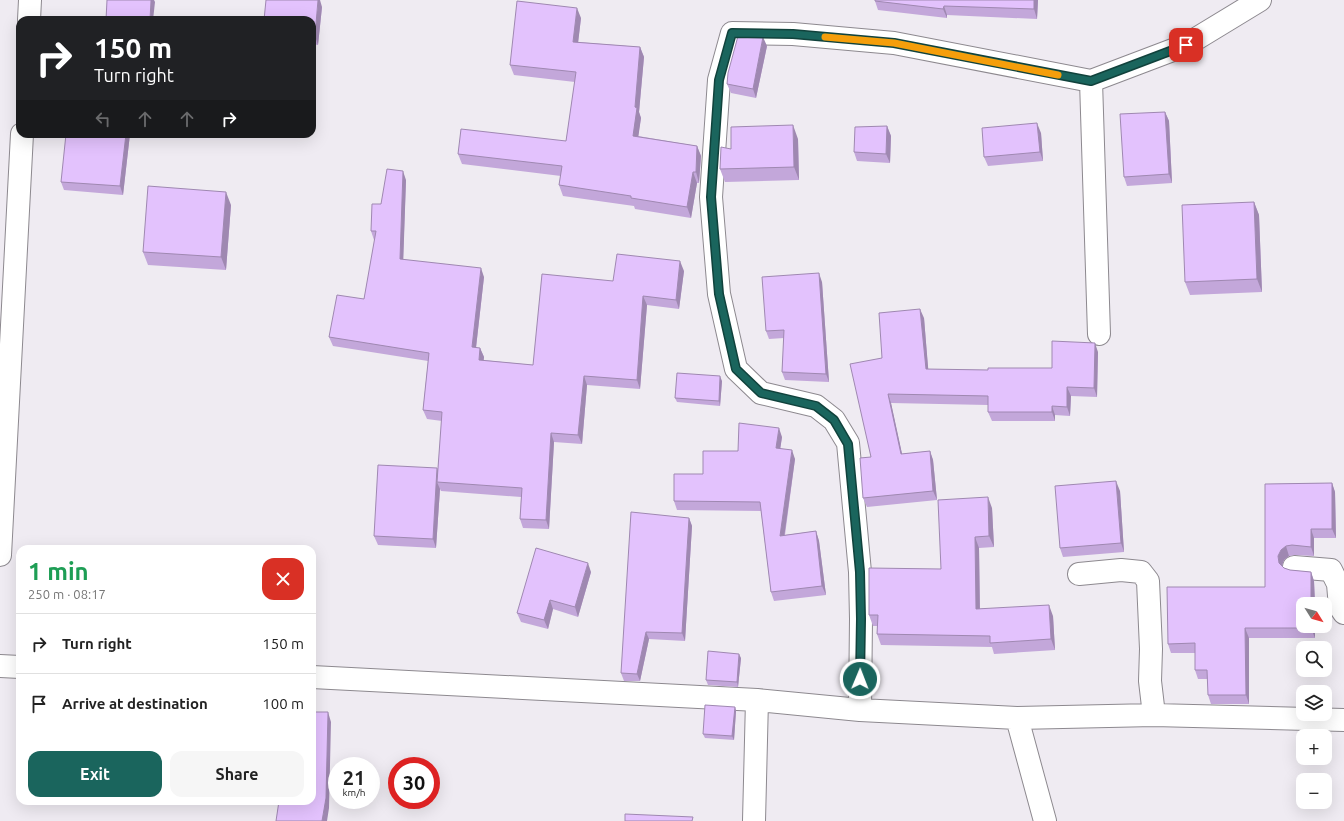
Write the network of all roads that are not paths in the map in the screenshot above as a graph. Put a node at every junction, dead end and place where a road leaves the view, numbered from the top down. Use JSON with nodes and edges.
{"nodes":[{"id":1,"x":30,"y":0,"type":"edge"},
{"id":2,"x":1260,"y":0,"type":"edge"},
{"id":3,"x":29,"y":16,"type":"edge"},
{"id":4,"x":1091,"y":81,"type":"junction"},
{"id":5,"x":22,"y":138,"type":"edge"},
{"id":6,"x":1099,"y":334,"type":"dead end"},
{"id":7,"x":0,"y":555,"type":"edge"},
{"id":8,"x":1294,"y":567,"type":"dead end"},
{"id":9,"x":1079,"y":574,"type":"dead end"},
{"id":10,"x":1344,"y":613,"type":"edge"},
{"id":11,"x":0,"y":666,"type":"edge"},
{"id":12,"x":16,"y":667,"type":"edge"},
{"id":13,"x":316,"y":677,"type":"edge"},
{"id":14,"x":757,"y":700,"type":"junction"},
{"id":15,"x":860,"y":710,"type":"junction"},
{"id":16,"x":1154,"y":715,"type":"junction"},
{"id":17,"x":1017,"y":718,"type":"junction"},
{"id":18,"x":1344,"y":720,"type":"edge"},
{"id":19,"x":754,"y":821,"type":"edge"},
{"id":20,"x":1045,"y":821,"type":"edge"}],
"edges":[{"from":1,"to":3,"type":"street"},
{"from":2,"to":4,"type":"street"},
{"from":4,"to":6,"type":"street"},
{"from":4,"to":15,"type":"street"},
{"from":5,"to":7,"type":"street"},
{"from":8,"to":10,"type":"street"},
{"from":9,"to":16,"type":"street"},
{"from":11,"to":12,"type":"street"},
{"from":13,"to":14,"type":"street"},
{"from":14,"to":15,"type":"street"},
{"from":14,"to":19,"type":"street"},
{"from":15,"to":17,"type":"street"},
{"from":16,"to":17,"type":"street"},
{"from":16,"to":18,"type":"street"},
{"from":17,"to":20,"type":"street"}]}
